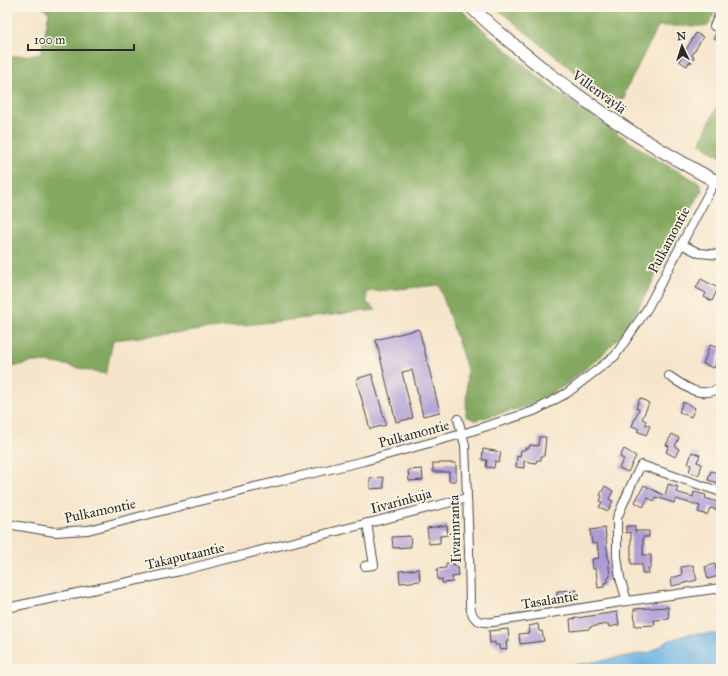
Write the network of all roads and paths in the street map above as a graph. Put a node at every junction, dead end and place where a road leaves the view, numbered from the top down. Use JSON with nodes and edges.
{"nodes":[{"id":1,"x":471,"y":7,"type":"edge"},
{"id":2,"x":721,"y":11,"type":"edge"},
{"id":3,"x":714,"y":26,"type":"dead end"},
{"id":4,"x":718,"y":183,"type":"edge"},
{"id":5,"x":681,"y":244,"type":"junction"},
{"id":6,"x":721,"y":255,"type":"edge"},
{"id":7,"x":669,"y":376,"type":"dead end"},
{"id":8,"x":721,"y":385,"type":"edge"},
{"id":9,"x":458,"y":419,"type":"dead end"},
{"id":10,"x":462,"y":434,"type":"junction"},
{"id":11,"x":721,"y":492,"type":"edge"},
{"id":12,"x":467,"y":498,"type":"junction"},
{"id":13,"x":367,"y":523,"type":"junction"},
{"id":14,"x":7,"y":524,"type":"edge"},
{"id":15,"x":365,"y":566,"type":"dead end"},
{"id":16,"x":721,"y":588,"type":"edge"},
{"id":17,"x":627,"y":601,"type":"junction"},
{"id":18,"x":7,"y":608,"type":"edge"},
{"id":19,"x":476,"y":620,"type":"joint"}],
"edges":[{"from":1,"to":4,"type":"street","name":"Villenväylä"},
{"from":2,"to":3,"type":"street"},
{"from":4,"to":5,"type":"street","name":"Pulkamontie"},
{"from":5,"to":6,"type":"street"},
{"from":5,"to":10,"type":"street","name":"Pulkamontie"},
{"from":7,"to":8,"type":"street"},
{"from":9,"to":10,"type":"street","name":"Iivarinranta"},
{"from":10,"to":12,"type":"street","name":"Iivarinranta"},
{"from":10,"to":14,"type":"street","name":"Pulkamontie"},
{"from":11,"to":17,"type":"street"},
{"from":12,"to":13,"type":"street","name":"Iivarinkuja"},
{"from":12,"to":19,"type":"street","name":"Iivarinranta"},
{"from":13,"to":15,"type":"street","name":"Iivarinkuja"},
{"from":13,"to":18,"type":"street","name":"Takaputaantie"},
{"from":16,"to":17,"type":"street","name":"Tasalantie"},
{"from":17,"to":19,"type":"street","name":"Tasalantie"}]}
